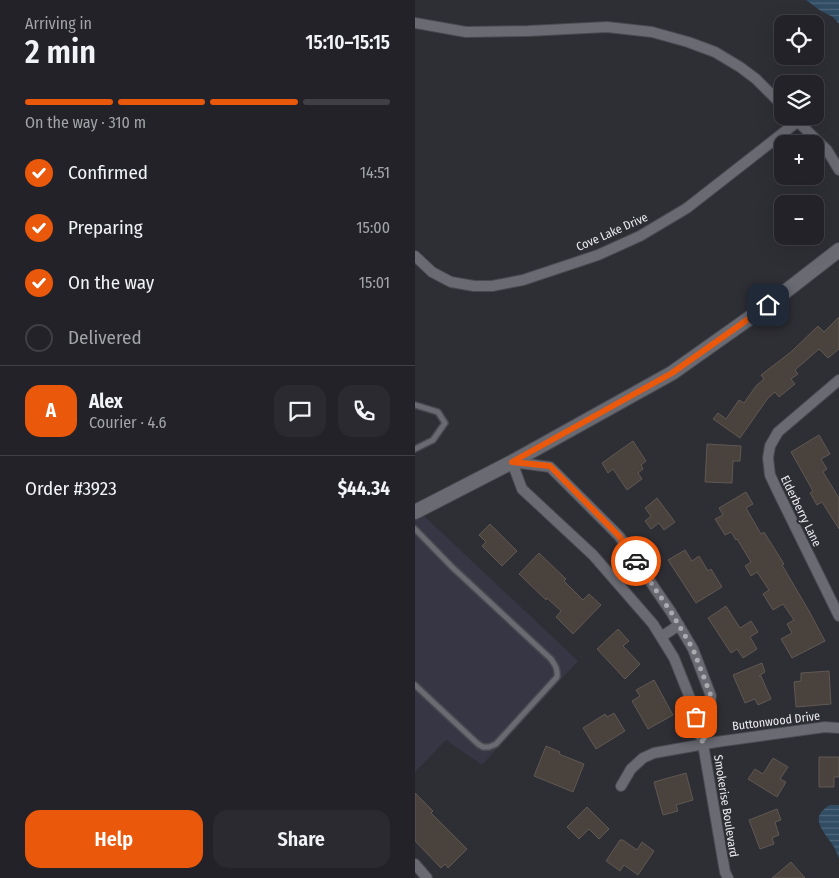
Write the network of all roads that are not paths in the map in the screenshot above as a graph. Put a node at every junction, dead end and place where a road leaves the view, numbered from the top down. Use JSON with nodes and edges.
{"nodes":[{"id":1,"x":415,"y":23,"type":"edge"},
{"id":2,"x":774,"y":97,"type":"edge"},
{"id":3,"x":788,"y":125,"type":"edge"},
{"id":4,"x":801,"y":125,"type":"edge"},
{"id":5,"x":827,"y":150,"type":"junction"},
{"id":6,"x":839,"y":154,"type":"edge"},
{"id":7,"x":839,"y":170,"type":"edge"},
{"id":8,"x":839,"y":250,"type":"edge"},
{"id":9,"x":415,"y":256,"type":"edge"},
{"id":10,"x":839,"y":380,"type":"edge"},
{"id":11,"x":415,"y":405,"type":"edge"},
{"id":12,"x":415,"y":449,"type":"edge"},
{"id":13,"x":512,"y":462,"type":"junction"},
{"id":14,"x":415,"y":512,"type":"edge"},
{"id":15,"x":415,"y":529,"type":"edge"},
{"id":16,"x":839,"y":616,"type":"edge"},
{"id":17,"x":679,"y":625,"type":"junction"},
{"id":18,"x":661,"y":637,"type":"junction"},
{"id":19,"x":415,"y":685,"type":"edge"},
{"id":20,"x":839,"y":728,"type":"edge"},
{"id":21,"x":703,"y":744,"type":"junction"},
{"id":22,"x":621,"y":786,"type":"dead end"},
{"id":23,"x":416,"y":867,"type":"edge"},
{"id":24,"x":728,"y":876,"type":"edge"},
{"id":25,"x":427,"y":878,"type":"edge"}],
"edges":[{"from":1,"to":2,"type":"street"},
{"from":3,"to":9,"type":"street","name":"Cove Lake Drive"},
{"from":4,"to":5,"type":"street"},
{"from":5,"to":6,"type":"street"},
{"from":5,"to":7,"type":"street"},
{"from":8,"to":13,"type":"main road"},
{"from":10,"to":16,"type":"street","name":"Elderberry Lane"},
{"from":11,"to":12,"type":"lane"},
{"from":13,"to":14,"type":"main road"},
{"from":13,"to":17,"type":"street","name":"Smokerise Boulevard"},
{"from":13,"to":18,"type":"street","name":"Smokerise Boulevard"},
{"from":15,"to":19,"type":"lane"},
{"from":17,"to":18,"type":"street"},
{"from":17,"to":21,"type":"street","name":"Smokerise Boulevard"},
{"from":18,"to":21,"type":"street","name":"Smokerise Boulevard"},
{"from":20,"to":21,"type":"street","name":"Buttonwood Drive"},
{"from":21,"to":22,"type":"street","name":"Buttonwood Drive"},
{"from":21,"to":24,"type":"street","name":"Smokerise Boulevard"},
{"from":23,"to":25,"type":"street"}]}
